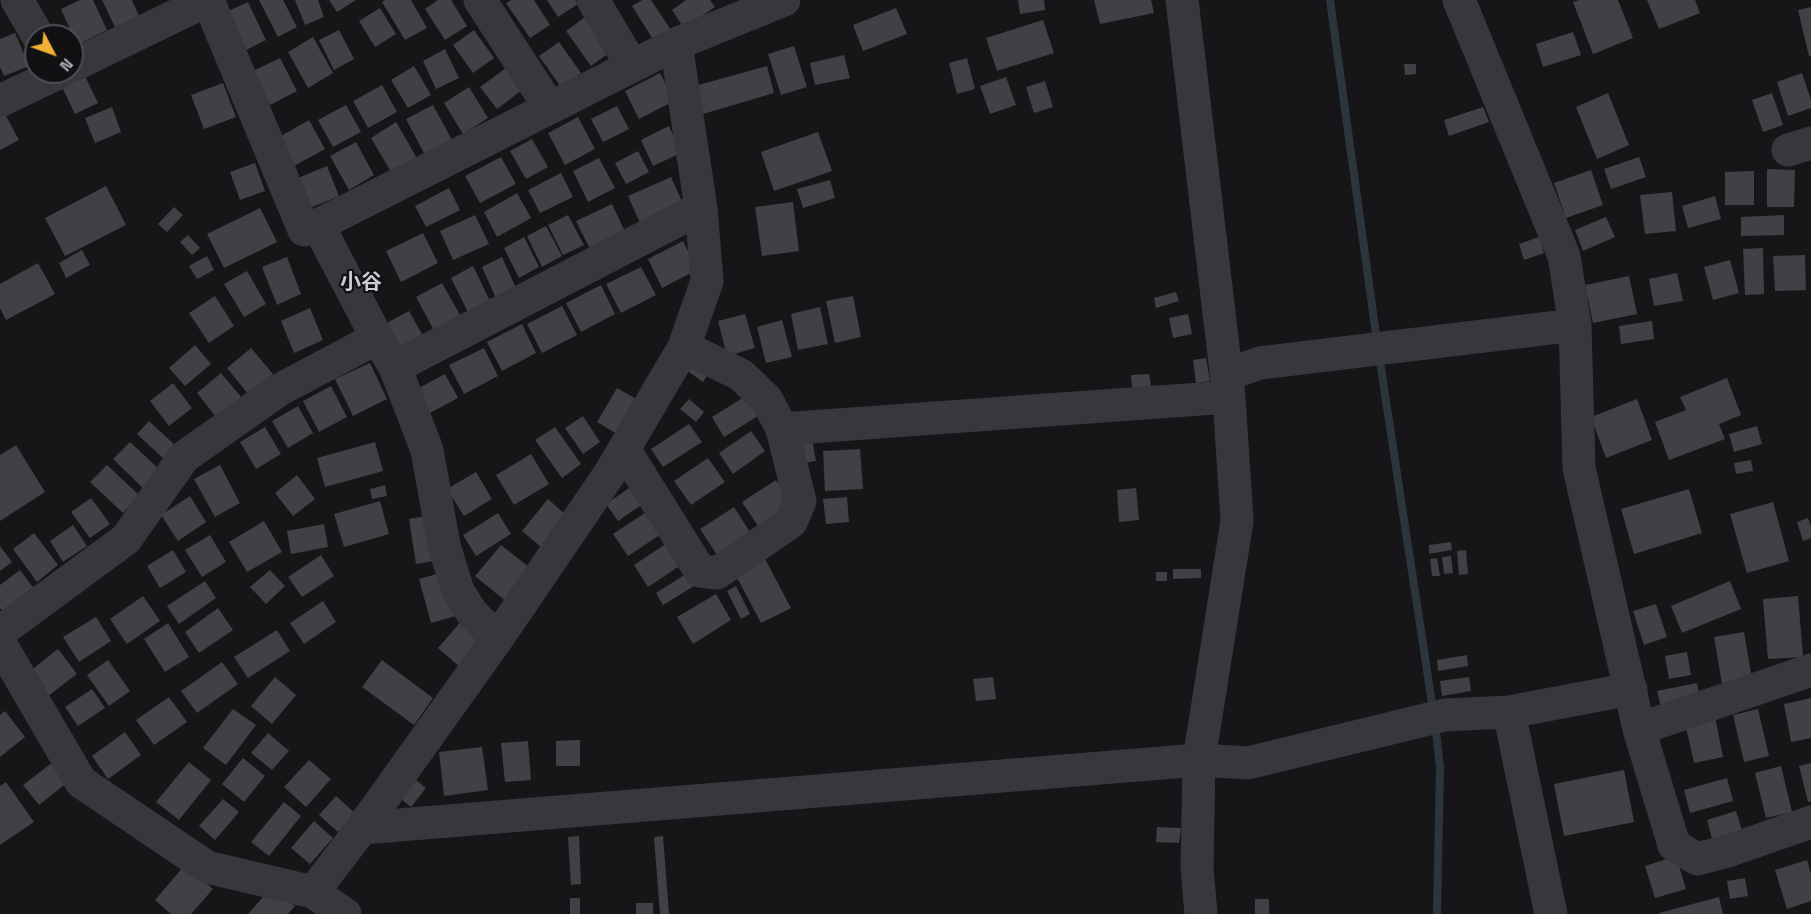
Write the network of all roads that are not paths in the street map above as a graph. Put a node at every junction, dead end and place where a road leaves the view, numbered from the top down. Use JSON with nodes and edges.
{"nodes":[{"id":1,"x":17,"y":0,"type":"edge"},
{"id":2,"x":208,"y":0,"type":"edge"},
{"id":3,"x":480,"y":0,"type":"edge"},
{"id":4,"x":593,"y":0,"type":"edge"},
{"id":5,"x":784,"y":0,"type":"edge"},
{"id":6,"x":1182,"y":0,"type":"edge"},
{"id":7,"x":1459,"y":0,"type":"edge"},
{"id":8,"x":733,"y":9,"type":"edge"},
{"id":9,"x":153,"y":12,"type":"edge"},
{"id":10,"x":31,"y":24,"type":"edge"},
{"id":11,"x":676,"y":44,"type":"junction"},
{"id":12,"x":84,"y":56,"type":"edge"},
{"id":13,"x":632,"y":66,"type":"junction"},
{"id":14,"x":34,"y":84,"type":"edge"},
{"id":15,"x":0,"y":101,"type":"edge"},
{"id":16,"x":550,"y":108,"type":"junction"},
{"id":17,"x":701,"y":208,"type":"junction"},
{"id":18,"x":318,"y":225,"type":"junction"},
{"id":19,"x":1575,"y":325,"type":"junction"},
{"id":20,"x":377,"y":338,"type":"junction"},
{"id":21,"x":684,"y":347,"type":"junction"},
{"id":22,"x":395,"y":367,"type":"junction"},
{"id":23,"x":1228,"y":386,"type":"junction"},
{"id":24,"x":782,"y":429,"type":"junction"},
{"id":25,"x":624,"y":449,"type":"junction"},
{"id":26,"x":0,"y":632,"type":"edge"},
{"id":27,"x":497,"y":639,"type":"junction"},
{"id":28,"x":0,"y":643,"type":"edge"},
{"id":29,"x":1811,"y":670,"type":"edge"},
{"id":30,"x":1631,"y":689,"type":"junction"},
{"id":31,"x":1509,"y":712,"type":"junction"},
{"id":32,"x":1639,"y":729,"type":"junction"},
{"id":33,"x":1199,"y":760,"type":"junction"},
{"id":34,"x":1810,"y":826,"type":"edge"},
{"id":35,"x":362,"y":828,"type":"junction"},
{"id":36,"x":313,"y":892,"type":"junction"},
{"id":37,"x":345,"y":914,"type":"edge"},
{"id":38,"x":1201,"y":914,"type":"edge"},
{"id":39,"x":1551,"y":914,"type":"edge"}],
"edges":[{"from":1,"to":10,"type":"street"},
{"from":2,"to":9,"type":"street"},
{"from":2,"to":18,"type":"street"},
{"from":3,"to":16,"type":"street"},
{"from":4,"to":13,"type":"street"},
{"from":5,"to":8,"type":"street"},
{"from":6,"to":23,"type":"street"},
{"from":7,"to":19,"type":"street"},
{"from":8,"to":11,"type":"street"},
{"from":9,"to":12,"type":"street"},
{"from":11,"to":13,"type":"street"},
{"from":11,"to":17,"type":"street"},
{"from":13,"to":16,"type":"street"},
{"from":14,"to":15,"type":"street"},
{"from":16,"to":18,"type":"street"},
{"from":17,"to":21,"type":"street"},
{"from":17,"to":22,"type":"street"},
{"from":18,"to":20,"type":"street"},
{"from":19,"to":23,"type":"street"},
{"from":19,"to":30,"type":"street"},
{"from":20,"to":22,"type":"street"},
{"from":20,"to":26,"type":"street"},
{"from":21,"to":24,"type":"street"},
{"from":21,"to":25,"type":"street"},
{"from":22,"to":27,"type":"street"},
{"from":23,"to":24,"type":"street"},
{"from":23,"to":33,"type":"street"},
{"from":24,"to":25,"type":"street"},
{"from":25,"to":27,"type":"street"},
{"from":27,"to":35,"type":"street"},
{"from":28,"to":36,"type":"street"},
{"from":29,"to":32,"type":"street"},
{"from":30,"to":31,"type":"street"},
{"from":30,"to":32,"type":"street"},
{"from":31,"to":33,"type":"street"},
{"from":31,"to":39,"type":"street"},
{"from":32,"to":34,"type":"street"},
{"from":33,"to":35,"type":"street"},
{"from":33,"to":38,"type":"street"},
{"from":35,"to":36,"type":"street"},
{"from":36,"to":37,"type":"street"}]}
